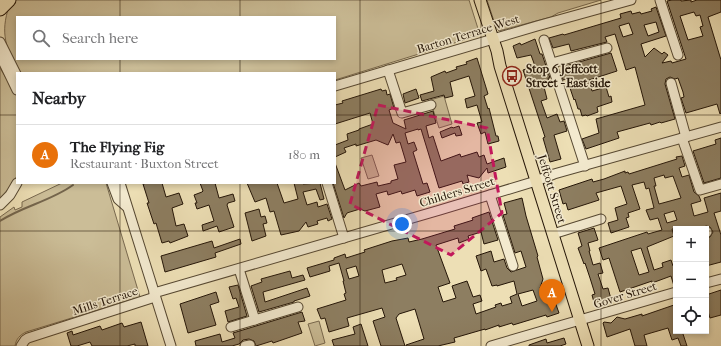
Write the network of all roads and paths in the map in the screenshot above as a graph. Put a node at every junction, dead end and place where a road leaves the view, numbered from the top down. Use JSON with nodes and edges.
{"nodes":[{"id":1,"x":480,"y":0,"type":"edge"},
{"id":2,"x":631,"y":0,"type":"edge"},
{"id":3,"x":660,"y":0,"type":"edge"},
{"id":4,"x":493,"y":39,"type":"junction"},
{"id":5,"x":544,"y":40,"type":"dead end"},
{"id":6,"x":0,"y":42,"type":"edge"},
{"id":7,"x":607,"y":48,"type":"dead end"},
{"id":8,"x":678,"y":55,"type":"dead end"},
{"id":9,"x":1,"y":58,"type":"edge"},
{"id":10,"x":552,"y":63,"type":"junction"},
{"id":11,"x":388,"y":70,"type":"junction"},
{"id":12,"x":16,"y":74,"type":"edge"},
{"id":13,"x":671,"y":83,"type":"dead end"},
{"id":14,"x":336,"y":86,"type":"edge"},
{"id":15,"x":16,"y":88,"type":"edge"},
{"id":16,"x":430,"y":104,"type":"dead end"},
{"id":17,"x":721,"y":127,"type":"edge"},
{"id":18,"x":684,"y":138,"type":"junction"},
{"id":19,"x":585,"y":166,"type":"junction"},
{"id":20,"x":536,"y":181,"type":"junction"},
{"id":21,"x":16,"y":184,"type":"edge"},
{"id":22,"x":112,"y":184,"type":"edge"},
{"id":23,"x":120,"y":184,"type":"edge"},
{"id":24,"x":327,"y":184,"type":"edge"},
{"id":25,"x":721,"y":184,"type":"edge"},
{"id":26,"x":490,"y":195,"type":"junction"},
{"id":27,"x":0,"y":206,"type":"edge"},
{"id":28,"x":126,"y":206,"type":"junction"},
{"id":29,"x":601,"y":219,"type":"dead end"},
{"id":30,"x":552,"y":234,"type":"junction"},
{"id":31,"x":344,"y":238,"type":"junction"},
{"id":32,"x":513,"y":266,"type":"dead end"},
{"id":33,"x":238,"y":269,"type":"junction"},
{"id":34,"x":721,"y":279,"type":"edge"},
{"id":35,"x":709,"y":282,"type":"edge"},
{"id":36,"x":673,"y":293,"type":"edge"},
{"id":37,"x":154,"y":295,"type":"junction"},
{"id":38,"x":298,"y":307,"type":"dead end"},
{"id":39,"x":254,"y":320,"type":"junction"},
{"id":40,"x":580,"y":321,"type":"junction"},
{"id":41,"x":231,"y":327,"type":"dead end"},
{"id":42,"x":21,"y":346,"type":"edge"},
{"id":43,"x":171,"y":346,"type":"edge"},
{"id":44,"x":494,"y":346,"type":"edge"},
{"id":45,"x":588,"y":346,"type":"edge"}],
"edges":[{"from":1,"to":4,"type":"main road","name":"Jeffcott Street"},
{"from":2,"to":4,"type":"street","name":"Barton Terrace West"},
{"from":3,"to":8,"type":"street"},
{"from":4,"to":11,"type":"street","name":"Barton Terrace West"},
{"from":4,"to":20,"type":"main road","name":"Jeffcott Street"},
{"from":5,"to":10,"type":"street"},
{"from":6,"to":12,"type":"street"},
{"from":7,"to":10,"type":"street"},
{"from":9,"to":15,"type":"street"},
{"from":10,"to":19,"type":"street"},
{"from":11,"to":14,"type":"street","name":"Barton Terrace West"},
{"from":11,"to":16,"type":"street"},
{"from":13,"to":18,"type":"street"},
{"from":17,"to":18,"type":"street","name":"Childers Street"},
{"from":18,"to":19,"type":"street","name":"Childers Street"},
{"from":18,"to":25,"type":"street"},
{"from":19,"to":20,"type":"street","name":"Childers Street"},
{"from":20,"to":26,"type":"street","name":"Childers Street"},
{"from":20,"to":30,"type":"main road","name":"Jeffcott Street"},
{"from":21,"to":27,"type":"street"},
{"from":22,"to":28,"type":"street"},
{"from":23,"to":28,"type":"street","name":"Mills Terrace"},
{"from":24,"to":31,"type":"street"},
{"from":26,"to":31,"type":"street","name":"Childers Street"},
{"from":26,"to":32,"type":"street"},
{"from":28,"to":37,"type":"street","name":"Mills Terrace"},
{"from":29,"to":30,"type":"street"},
{"from":30,"to":40,"type":"main road","name":"Jeffcott Street"},
{"from":31,"to":33,"type":"street","name":"Childers Street"},
{"from":33,"to":37,"type":"street","name":"Childers Street"},
{"from":33,"to":39,"type":"street"},
{"from":34,"to":35,"type":"street"},
{"from":36,"to":40,"type":"street","name":"Gover Street"},
{"from":37,"to":42,"type":"street","name":"Mills Terrace"},
{"from":37,"to":43,"type":"street"},
{"from":38,"to":39,"type":"street"},
{"from":39,"to":41,"type":"street"},
{"from":40,"to":44,"type":"street","name":"Gover Street"},
{"from":40,"to":45,"type":"main road","name":"Jeffcott Street"}]}
